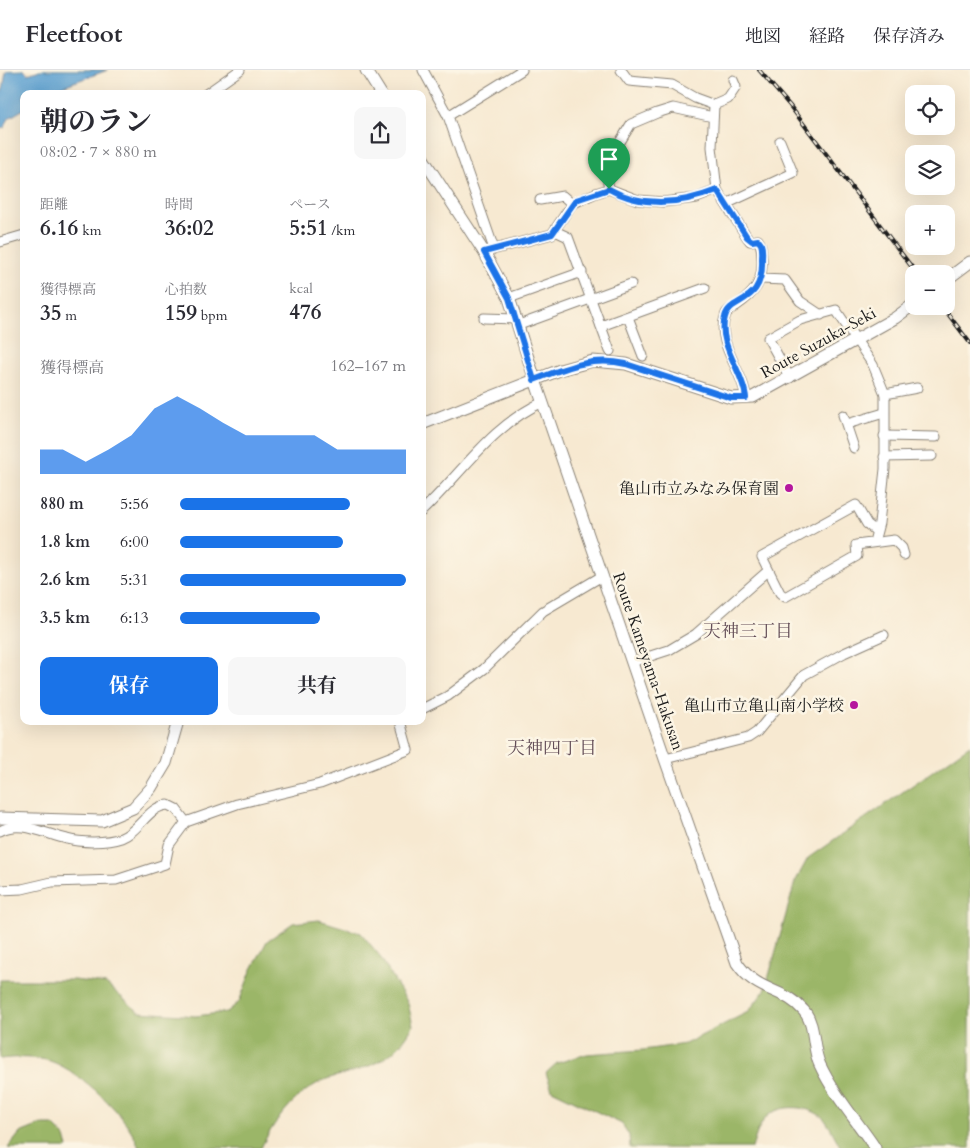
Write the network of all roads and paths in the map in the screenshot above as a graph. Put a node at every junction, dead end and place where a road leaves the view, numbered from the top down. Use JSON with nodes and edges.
{"nodes":[{"id":1,"x":240,"y":70,"type":"edge"},
{"id":2,"x":366,"y":70,"type":"edge"},
{"id":3,"x":423,"y":70,"type":"edge"},
{"id":4,"x":522,"y":70,"type":"edge"},
{"id":5,"x":621,"y":70,"type":"edge"},
{"id":6,"x":733,"y":80,"type":"dead end"},
{"id":7,"x":212,"y":90,"type":"edge"},
{"id":8,"x":379,"y":90,"type":"edge"},
{"id":9,"x":714,"y":105,"type":"junction"},
{"id":10,"x":448,"y":116,"type":"junction"},
{"id":11,"x":714,"y":117,"type":"junction"},
{"id":12,"x":780,"y":141,"type":"dead end"},
{"id":13,"x":426,"y":163,"type":"edge"},
{"id":14,"x":609,"y":189,"type":"junction"},
{"id":15,"x":717,"y":190,"type":"junction"},
{"id":16,"x":540,"y":200,"type":"dead end"},
{"id":17,"x":572,"y":204,"type":"junction"},
{"id":18,"x":726,"y":204,"type":"junction"},
{"id":19,"x":555,"y":231,"type":"junction"},
{"id":20,"x":20,"y":236,"type":"edge"},
{"id":21,"x":0,"y":242,"type":"edge"},
{"id":22,"x":489,"y":250,"type":"junction"},
{"id":23,"x":968,"y":264,"type":"edge"},
{"id":24,"x":582,"y":272,"type":"junction"},
{"id":25,"x":955,"y":273,"type":"edge"},
{"id":26,"x":761,"y":279,"type":"junction"},
{"id":27,"x":631,"y":284,"type":"dead end"},
{"id":28,"x":705,"y":288,"type":"dead end"},
{"id":29,"x":509,"y":298,"type":"junction"},
{"id":30,"x":591,"y":298,"type":"junction"},
{"id":31,"x":905,"y":311,"type":"edge"},
{"id":32,"x":821,"y":315,"type":"junction"},
{"id":33,"x":628,"y":316,"type":"junction"},
{"id":34,"x":484,"y":318,"type":"dead end"},
{"id":35,"x":518,"y":322,"type":"junction"},
{"id":36,"x":601,"y":326,"type":"junction"},
{"id":37,"x":856,"y":340,"type":"junction"},
{"id":38,"x":610,"y":351,"type":"dead end"},
{"id":39,"x":643,"y":356,"type":"dead end"},
{"id":40,"x":790,"y":378,"type":"junction"},
{"id":41,"x":534,"y":380,"type":"junction"},
{"id":42,"x":917,"y":388,"type":"dead end"},
{"id":43,"x":885,"y":394,"type":"junction"},
{"id":44,"x":746,"y":398,"type":"junction"},
{"id":45,"x":543,"y":402,"type":"junction"},
{"id":46,"x":884,"y":413,"type":"junction"},
{"id":47,"x":426,"y":422,"type":"edge"},
{"id":48,"x":884,"y":436,"type":"junction"},
{"id":49,"x":936,"y":437,"type":"dead end"},
{"id":50,"x":854,"y":448,"type":"dead end"},
{"id":51,"x":932,"y":456,"type":"dead end"},
{"id":52,"x":884,"y":457,"type":"junction"},
{"id":53,"x":426,"y":507,"type":"edge"},
{"id":54,"x":876,"y":531,"type":"junction"},
{"id":55,"x":874,"y":542,"type":"junction"},
{"id":56,"x":904,"y":555,"type":"dead end"},
{"id":57,"x":768,"y":570,"type":"junction"},
{"id":58,"x":602,"y":576,"type":"junction"},
{"id":59,"x":884,"y":635,"type":"dead end"},
{"id":60,"x":632,"y":662,"type":"junction"},
{"id":61,"x":426,"y":707,"type":"edge"},
{"id":62,"x":177,"y":725,"type":"edge"},
{"id":63,"x":402,"y":725,"type":"edge"},
{"id":64,"x":664,"y":759,"type":"junction"},
{"id":65,"x":0,"y":818,"type":"edge"},
{"id":66,"x":186,"y":822,"type":"junction"},
{"id":67,"x":0,"y":831,"type":"edge"},
{"id":68,"x":0,"y":890,"type":"edge"},
{"id":69,"x":875,"y":1148,"type":"edge"}],
"edges":[{"from":1,"to":7,"type":"street"},
{"from":2,"to":8,"type":"main road"},
{"from":3,"to":10,"type":"street"},
{"from":4,"to":10,"type":"street"},
{"from":5,"to":9,"type":"street"},
{"from":6,"to":9,"type":"street"},
{"from":9,"to":11,"type":"street"},
{"from":10,"to":22,"type":"street"},
{"from":11,"to":14,"type":"street"},
{"from":11,"to":15,"type":"street"},
{"from":12,"to":18,"type":"street"},
{"from":13,"to":22,"type":"main road","name":"Route Kameyama-Hakusan"},
{"from":14,"to":15,"type":"street"},
{"from":14,"to":17,"type":"street"},
{"from":15,"to":18,"type":"street"},
{"from":16,"to":17,"type":"street"},
{"from":17,"to":19,"type":"street"},
{"from":18,"to":26,"type":"street"},
{"from":19,"to":22,"type":"street"},
{"from":19,"to":24,"type":"street"},
{"from":20,"to":21,"type":"street"},
{"from":22,"to":29,"type":"main road","name":"Route Kameyama-Hakusan"},
{"from":23,"to":25,"type":"main road"},
{"from":24,"to":29,"type":"street"},
{"from":24,"to":30,"type":"street"},
{"from":26,"to":32,"type":"street"},
{"from":26,"to":44,"type":"street"},
{"from":27,"to":30,"type":"street"},
{"from":28,"to":33,"type":"street"},
{"from":29,"to":35,"type":"main road","name":"Route Kameyama-Hakusan"},
{"from":30,"to":35,"type":"street"},
{"from":30,"to":36,"type":"street"},
{"from":31,"to":37,"type":"main road","name":"Route Suzuka-Seki"},
{"from":32,"to":37,"type":"street"},
{"from":32,"to":40,"type":"street"},
{"from":33,"to":36,"type":"street"},
{"from":33,"to":39,"type":"street"},
{"from":34,"to":35,"type":"street"},
{"from":35,"to":41,"type":"main road","name":"Route Kameyama-Hakusan"},
{"from":36,"to":38,"type":"street"},
{"from":37,"to":40,"type":"main road","name":"Route Suzuka-Seki"},
{"from":37,"to":43,"type":"street"},
{"from":40,"to":44,"type":"main road","name":"Route Suzuka-Seki"},
{"from":41,"to":44,"type":"main road"},
{"from":41,"to":45,"type":"main road","name":"Route Kameyama-Hakusan"},
{"from":41,"to":47,"type":"main road"},
{"from":42,"to":43,"type":"street"},
{"from":43,"to":46,"type":"street"},
{"from":45,"to":53,"type":"street"},
{"from":45,"to":58,"type":"main road","name":"Route Kameyama-Hakusan"},
{"from":46,"to":48,"type":"street"},
{"from":46,"to":50,"type":"street"},
{"from":48,"to":49,"type":"street"},
{"from":48,"to":52,"type":"street"},
{"from":51,"to":52,"type":"street"},
{"from":52,"to":54,"type":"street"},
{"from":54,"to":55,"type":"street"},
{"from":54,"to":57,"type":"street"},
{"from":55,"to":56,"type":"street"},
{"from":55,"to":57,"type":"street"},
{"from":57,"to":60,"type":"street"},
{"from":58,"to":60,"type":"main road","name":"Route Kameyama-Hakusan"},
{"from":58,"to":61,"type":"street"},
{"from":59,"to":64,"type":"street"},
{"from":60,"to":64,"type":"main road","name":"Route Kameyama-Hakusan"},
{"from":62,"to":65,"type":"main road"},
{"from":63,"to":66,"type":"street"},
{"from":64,"to":69,"type":"main road","name":"Route Kameyama-Hakusan"},
{"from":66,"to":67,"type":"street"},
{"from":66,"to":68,"type":"street"}]}
